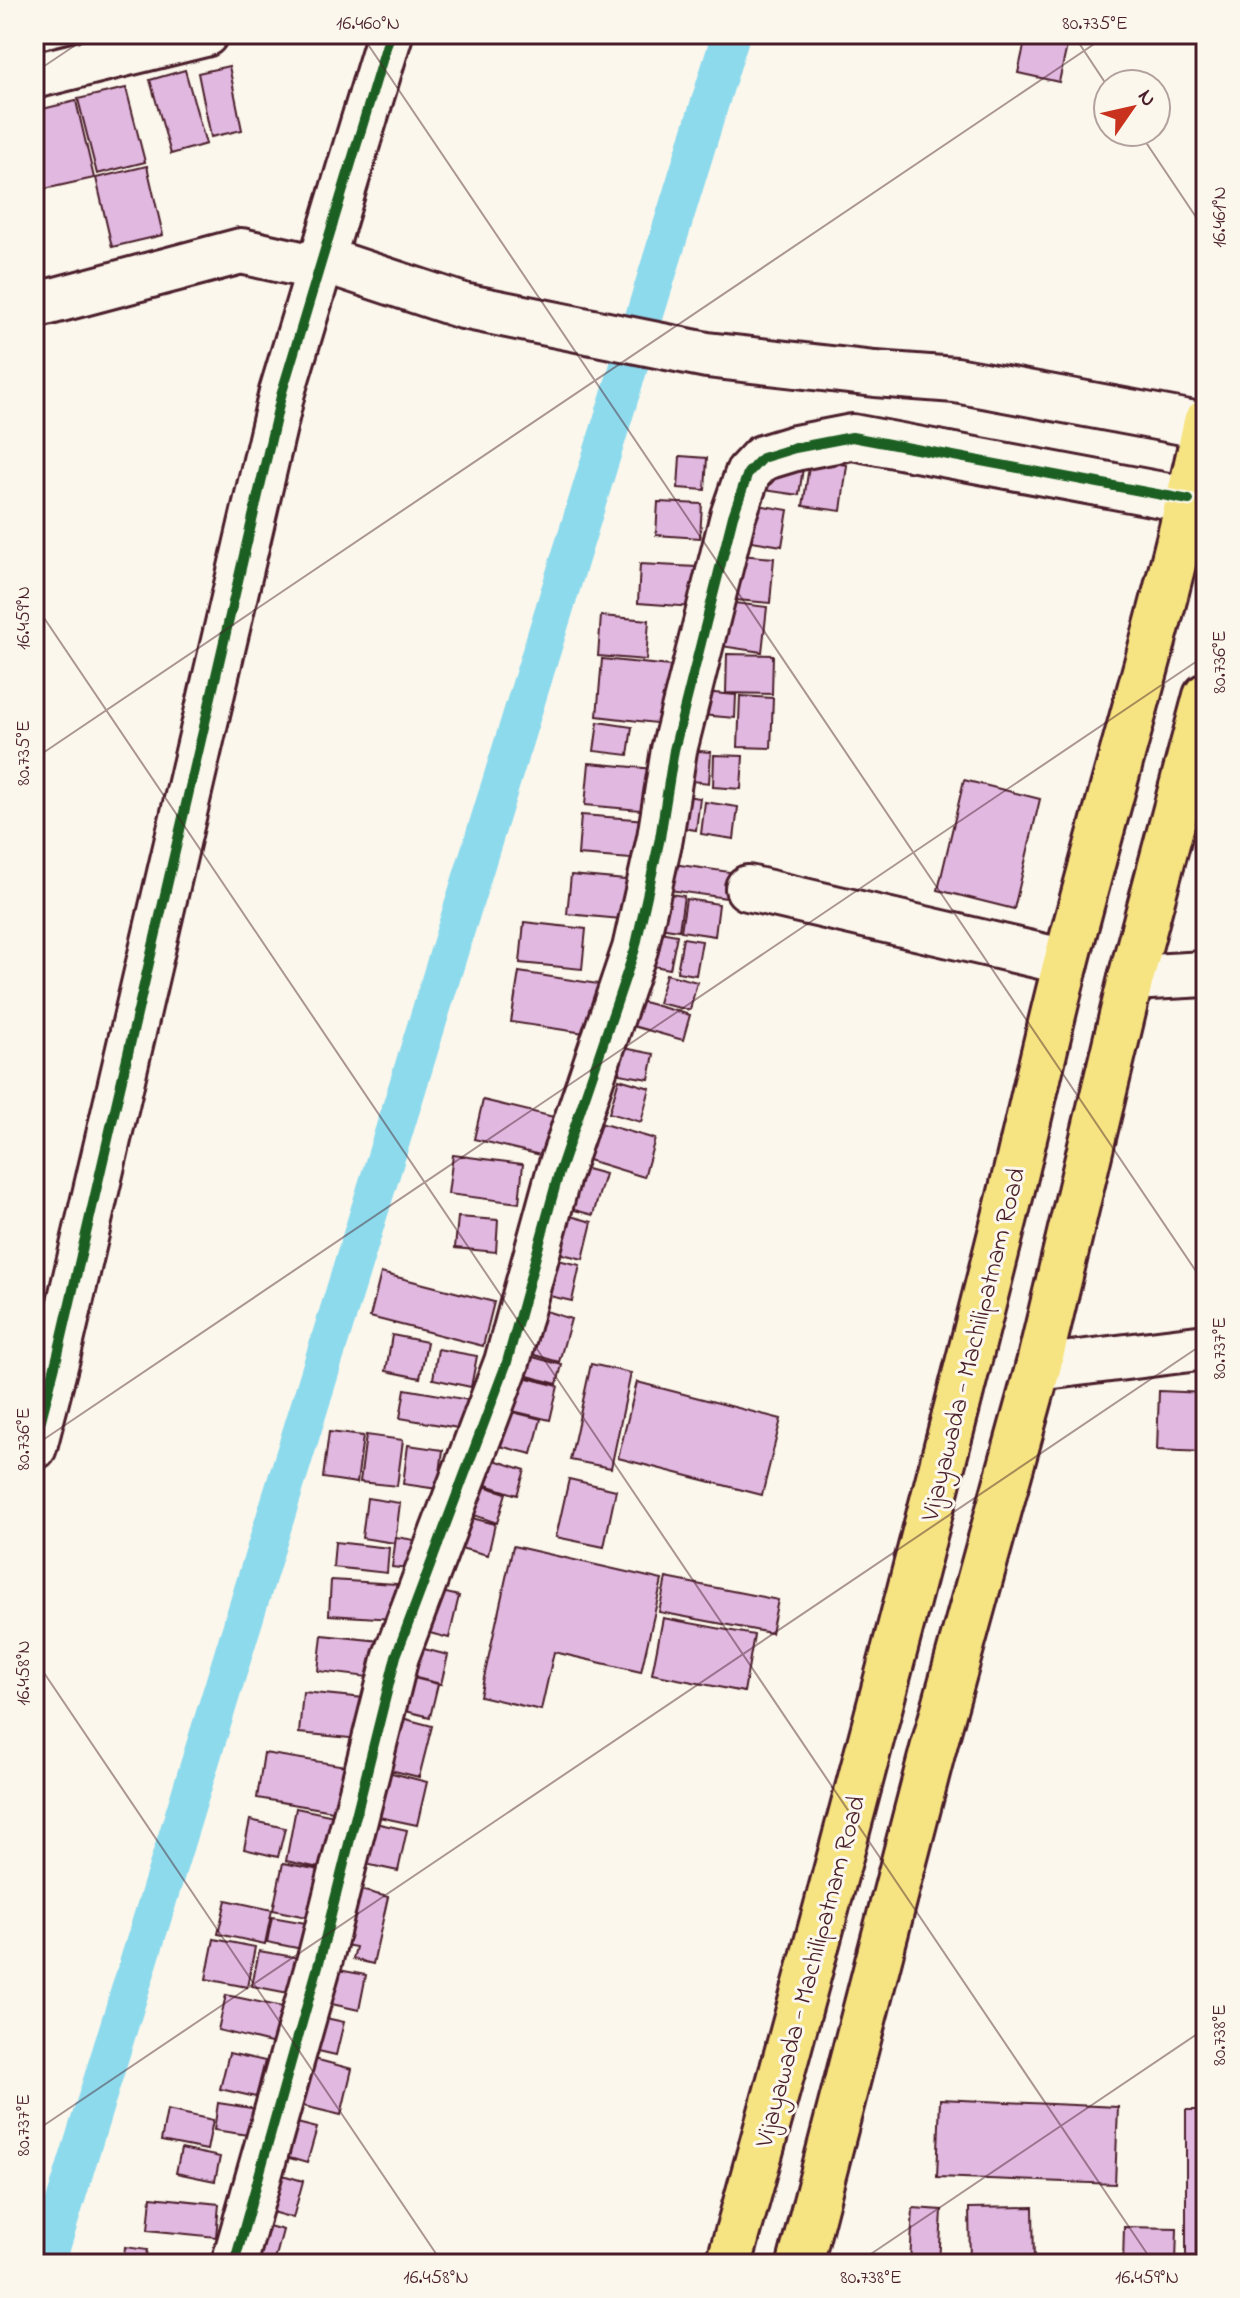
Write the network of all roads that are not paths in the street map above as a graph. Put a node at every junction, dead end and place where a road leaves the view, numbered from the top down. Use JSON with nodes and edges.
{"nodes":[{"id":1,"x":205,"y":34,"type":"edge"},
{"id":2,"x":390,"y":34,"type":"edge"},
{"id":3,"x":34,"y":76,"type":"edge"},
{"id":4,"x":320,"y":264,"type":"junction"},
{"id":5,"x":34,"y":306,"type":"edge"},
{"id":6,"x":1206,"y":424,"type":"edge"},
{"id":7,"x":1189,"y":500,"type":"junction"},
{"id":8,"x":1206,"y":696,"type":"edge"},
{"id":9,"x":748,"y":888,"type":"dead end"},
{"id":10,"x":1066,"y":962,"type":"junction"},
{"id":11,"x":1206,"y":974,"type":"edge"},
{"id":12,"x":1131,"y":978,"type":"junction"},
{"id":13,"x":1206,"y":1347,"type":"edge"},
{"id":14,"x":1038,"y":1368,"type":"junction"},
{"id":15,"x":34,"y":1447,"type":"edge"},
{"id":16,"x":234,"y":2264,"type":"edge"},
{"id":17,"x":729,"y":2264,"type":"edge"},
{"id":18,"x":800,"y":2264,"type":"edge"}],
"edges":[{"from":1,"to":3,"type":"street"},
{"from":2,"to":4,"type":"street"},
{"from":4,"to":5,"type":"street"},
{"from":4,"to":6,"type":"street"},
{"from":4,"to":15,"type":"street"},
{"from":6,"to":7,"type":"highway","name":"Vijayawada - Machilipatnam Road"},
{"from":7,"to":10,"type":"highway","name":"Vijayawada - Machilipatnam Road"},
{"from":7,"to":16,"type":"street"},
{"from":8,"to":12,"type":"highway"},
{"from":9,"to":10,"type":"street"},
{"from":10,"to":17,"type":"highway","name":"Vijayawada - Machilipatnam Road"},
{"from":11,"to":12,"type":"street"},
{"from":12,"to":14,"type":"highway"},
{"from":13,"to":14,"type":"street"},
{"from":14,"to":18,"type":"highway"}]}
